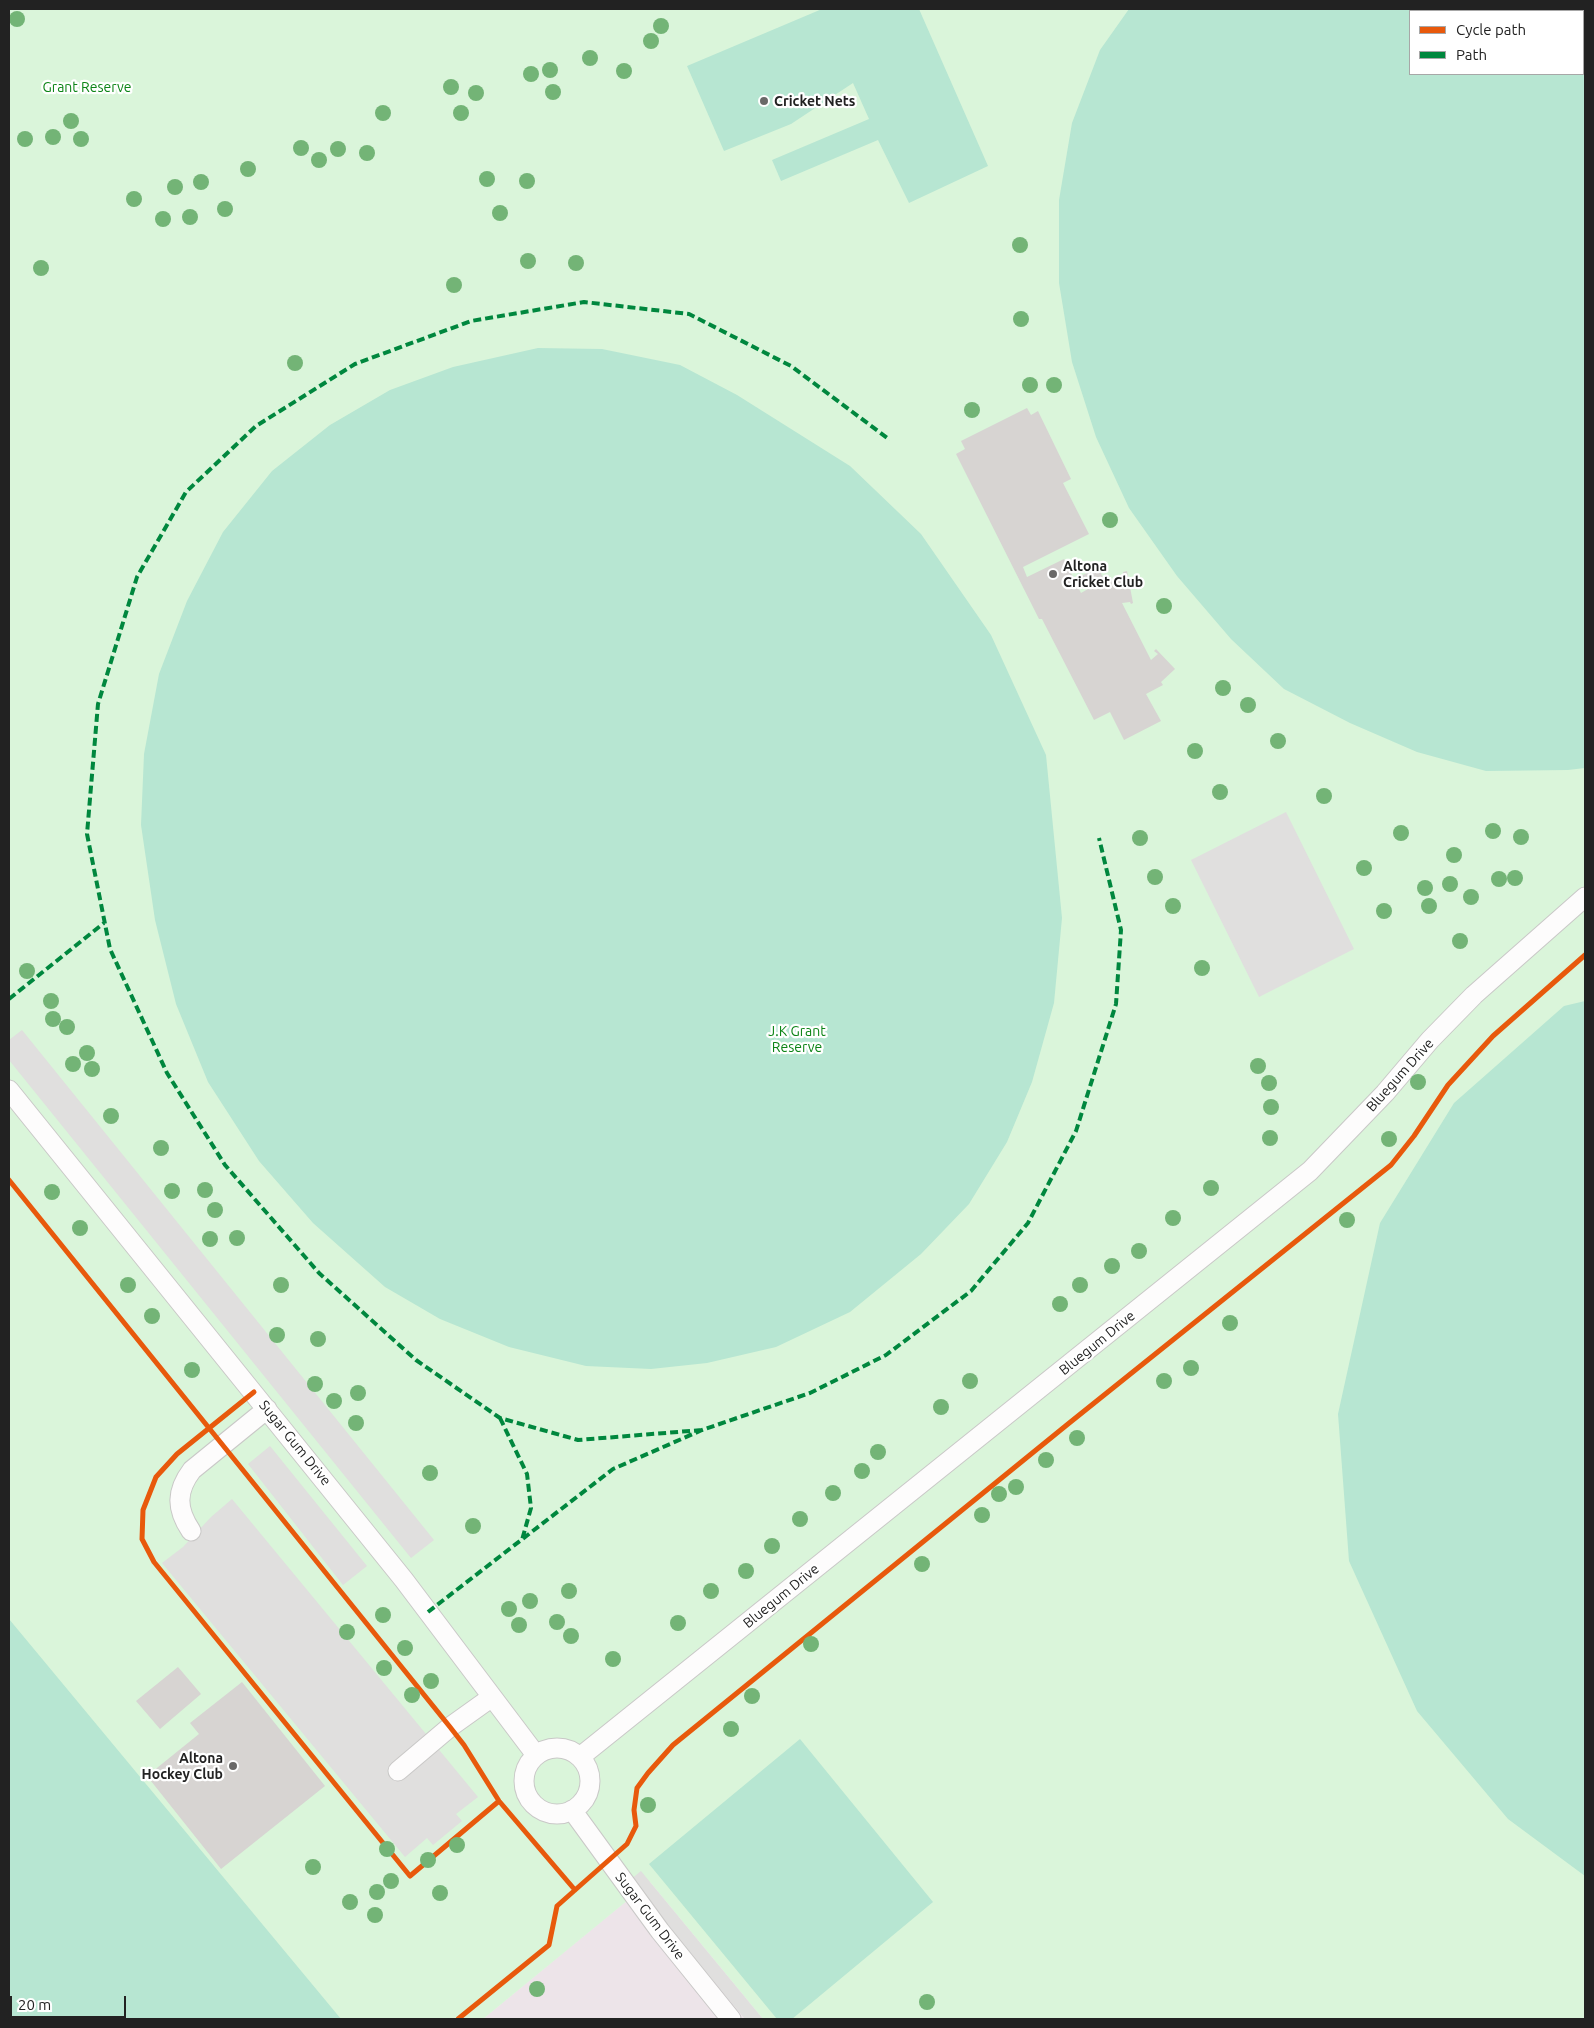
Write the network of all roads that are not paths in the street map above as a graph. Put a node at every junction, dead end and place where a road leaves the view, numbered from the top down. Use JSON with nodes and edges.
{"nodes":[{"id":1,"x":1585,"y":897,"type":"edge"},
{"id":2,"x":9,"y":1090,"type":"edge"},
{"id":3,"x":267,"y":1409,"type":"junction"},
{"id":4,"x":191,"y":1531,"type":"dead end"},
{"id":5,"x":492,"y":1697,"type":"junction"},
{"id":6,"x":536,"y":1755,"type":"junction"},
{"id":7,"x":580,"y":1757,"type":"junction"},
{"id":8,"x":398,"y":1771,"type":"dead end"},
{"id":9,"x":572,"y":1810,"type":"junction"},
{"id":10,"x":731,"y":2019,"type":"edge"}],
"edges":[{"from":1,"to":7,"type":"lane","name":"Bluegum Drive"},
{"from":2,"to":3,"type":"lane","name":"Sugar Gum Drive"},
{"from":3,"to":4,"type":"lane"},
{"from":3,"to":5,"type":"lane","name":"Sugar Gum Drive"},
{"from":5,"to":6,"type":"lane","name":"Sugar Gum Drive"},
{"from":5,"to":8,"type":"lane"},
{"from":6,"to":7,"type":"lane"},
{"from":6,"to":9,"type":"lane"},
{"from":7,"to":9,"type":"lane"},
{"from":9,"to":10,"type":"lane","name":"Sugar Gum Drive"}]}
